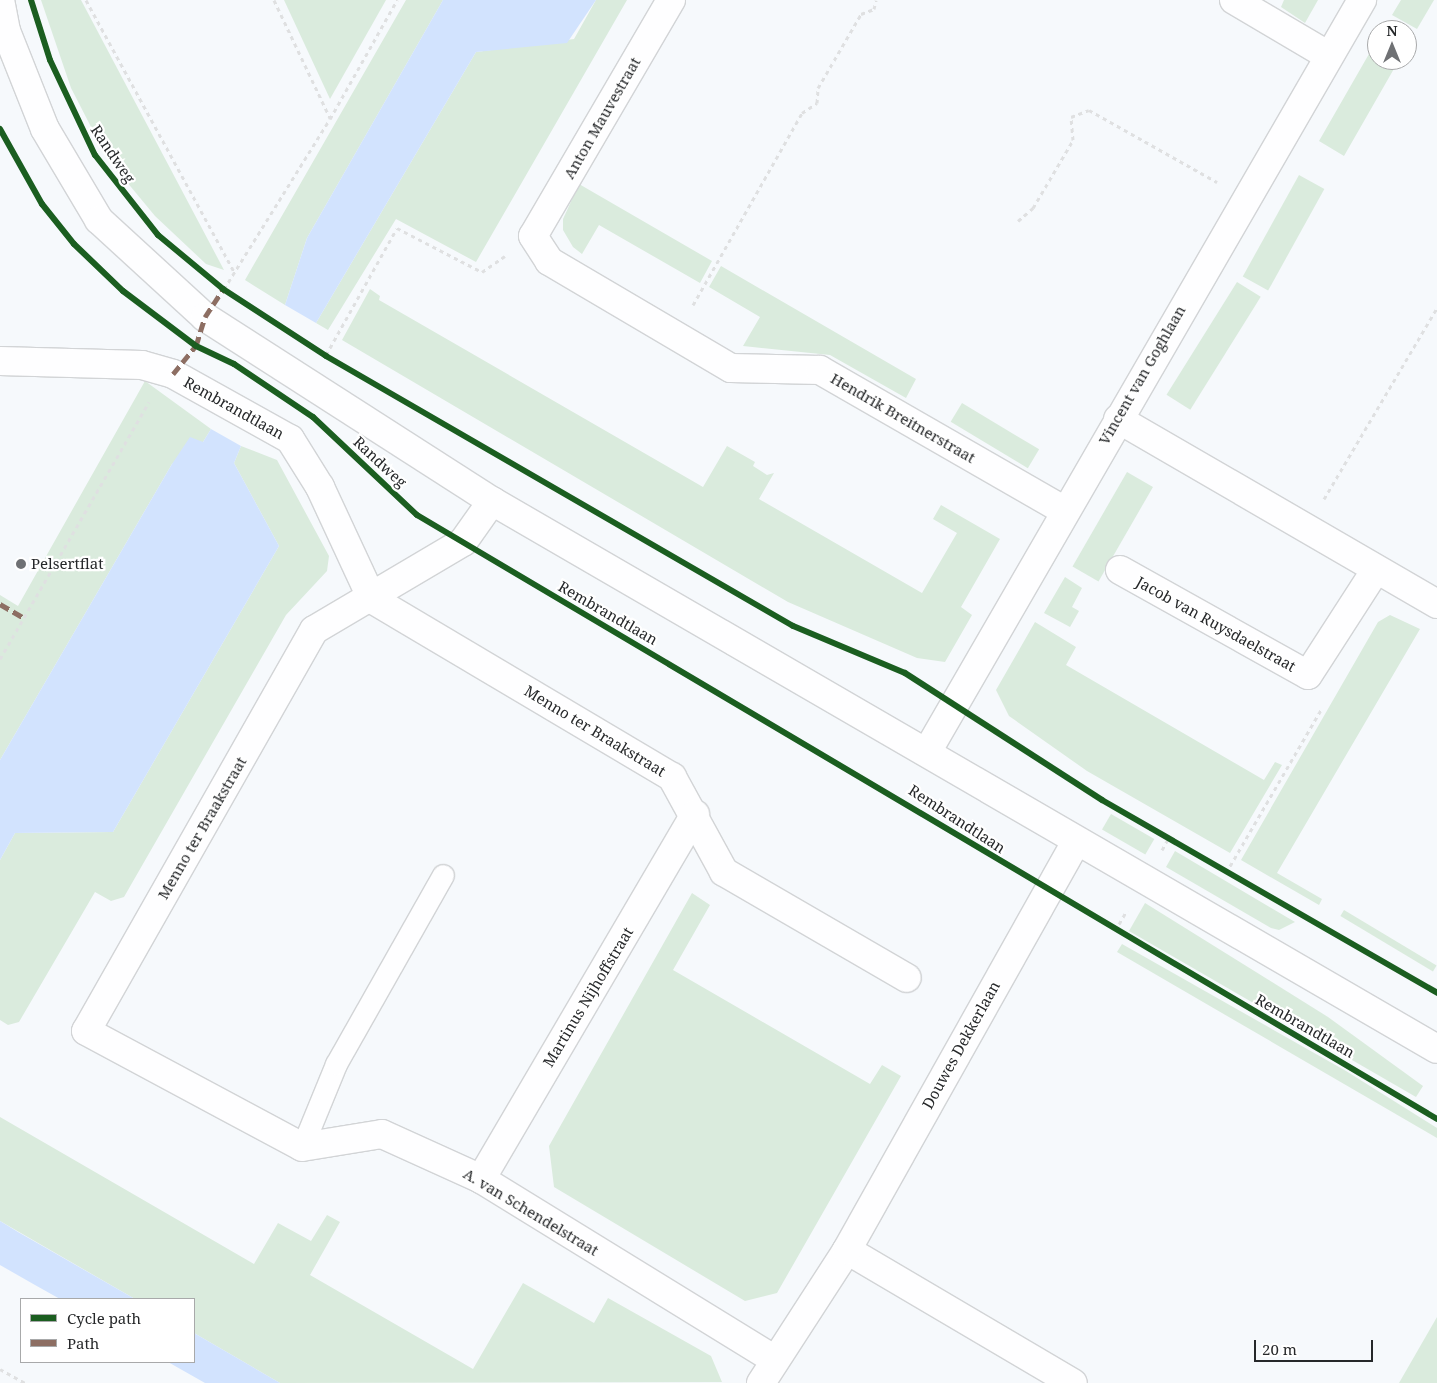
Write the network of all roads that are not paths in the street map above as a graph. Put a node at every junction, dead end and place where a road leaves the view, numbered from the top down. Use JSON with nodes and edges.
{"nodes":[{"id":1,"x":0,"y":0,"type":"edge"},
{"id":2,"x":671,"y":0,"type":"edge"},
{"id":3,"x":1234,"y":0,"type":"edge"},
{"id":4,"x":1362,"y":0,"type":"edge"},
{"id":5,"x":1329,"y":56,"type":"junction"},
{"id":6,"x":533,"y":236,"type":"joint"},
{"id":7,"x":0,"y":361,"type":"edge"},
{"id":8,"x":1118,"y":418,"type":"junction"},
{"id":9,"x":492,"y":501,"type":"junction"},
{"id":10,"x":1064,"y":510,"type":"junction"},
{"id":11,"x":1120,"y":570,"type":"dead end"},
{"id":12,"x":1375,"y":572,"type":"junction"},
{"id":13,"x":372,"y":599,"type":"junction"},
{"id":14,"x":1437,"y":604,"type":"edge"},
{"id":15,"x":927,"y":752,"type":"junction"},
{"id":16,"x":695,"y":814,"type":"junction"},
{"id":17,"x":1076,"y":842,"type":"junction"},
{"id":18,"x":443,"y":875,"type":"dead end"},
{"id":19,"x":907,"y":978,"type":"dead end"},
{"id":20,"x":1402,"y":1031,"type":"junction"},
{"id":21,"x":1437,"y":1049,"type":"edge"},
{"id":22,"x":1437,"y":1060,"type":"edge"},
{"id":23,"x":302,"y":1147,"type":"junction"},
{"id":24,"x":480,"y":1179,"type":"junction"},
{"id":25,"x":847,"y":1250,"type":"junction"},
{"id":26,"x":774,"y":1360,"type":"junction"},
{"id":27,"x":761,"y":1383,"type":"edge"},
{"id":28,"x":1073,"y":1383,"type":"edge"}],
"edges":[{"from":1,"to":9,"type":"street","name":"Randweg"},
{"from":2,"to":6,"type":"street","name":"Anton Mauvestraat"},
{"from":3,"to":5,"type":"street"},
{"from":4,"to":5,"type":"street","name":"Vincent van Goghlaan"},
{"from":5,"to":8,"type":"street","name":"Vincent van Goghlaan"},
{"from":6,"to":10,"type":"street","name":"Hendrik Breitnerstraat"},
{"from":7,"to":13,"type":"street","name":"Rembrandtlaan"},
{"from":8,"to":10,"type":"street","name":"Vincent van Goghlaan"},
{"from":8,"to":12,"type":"street"},
{"from":9,"to":13,"type":"street","name":"Menno ter Braakstraat"},
{"from":9,"to":15,"type":"street"},
{"from":10,"to":15,"type":"street","name":"Vincent van Goghlaan"},
{"from":11,"to":12,"type":"street","name":"Jacob van Ruysdaelstraat"},
{"from":12,"to":14,"type":"street"},
{"from":13,"to":16,"type":"street","name":"Menno ter Braakstraat"},
{"from":13,"to":23,"type":"street","name":"Menno ter Braakstraat"},
{"from":15,"to":17,"type":"street"},
{"from":16,"to":19,"type":"street","name":"Menno ter Braakstraat"},
{"from":16,"to":24,"type":"street","name":"Martinus Nijhoffstraat"},
{"from":17,"to":20,"type":"street"},
{"from":17,"to":25,"type":"street","name":"Douwes Dekkerlaan"},
{"from":18,"to":23,"type":"lane"},
{"from":20,"to":21,"type":"street"},
{"from":20,"to":22,"type":"street"},
{"from":23,"to":24,"type":"street","name":"A. van Schendelstraat"},
{"from":24,"to":26,"type":"street","name":"A. van Schendelstraat"},
{"from":25,"to":26,"type":"street","name":"Douwes Dekkerlaan"},
{"from":25,"to":28,"type":"street"},
{"from":26,"to":27,"type":"street","name":"Douwes Dekkerlaan"}]}
